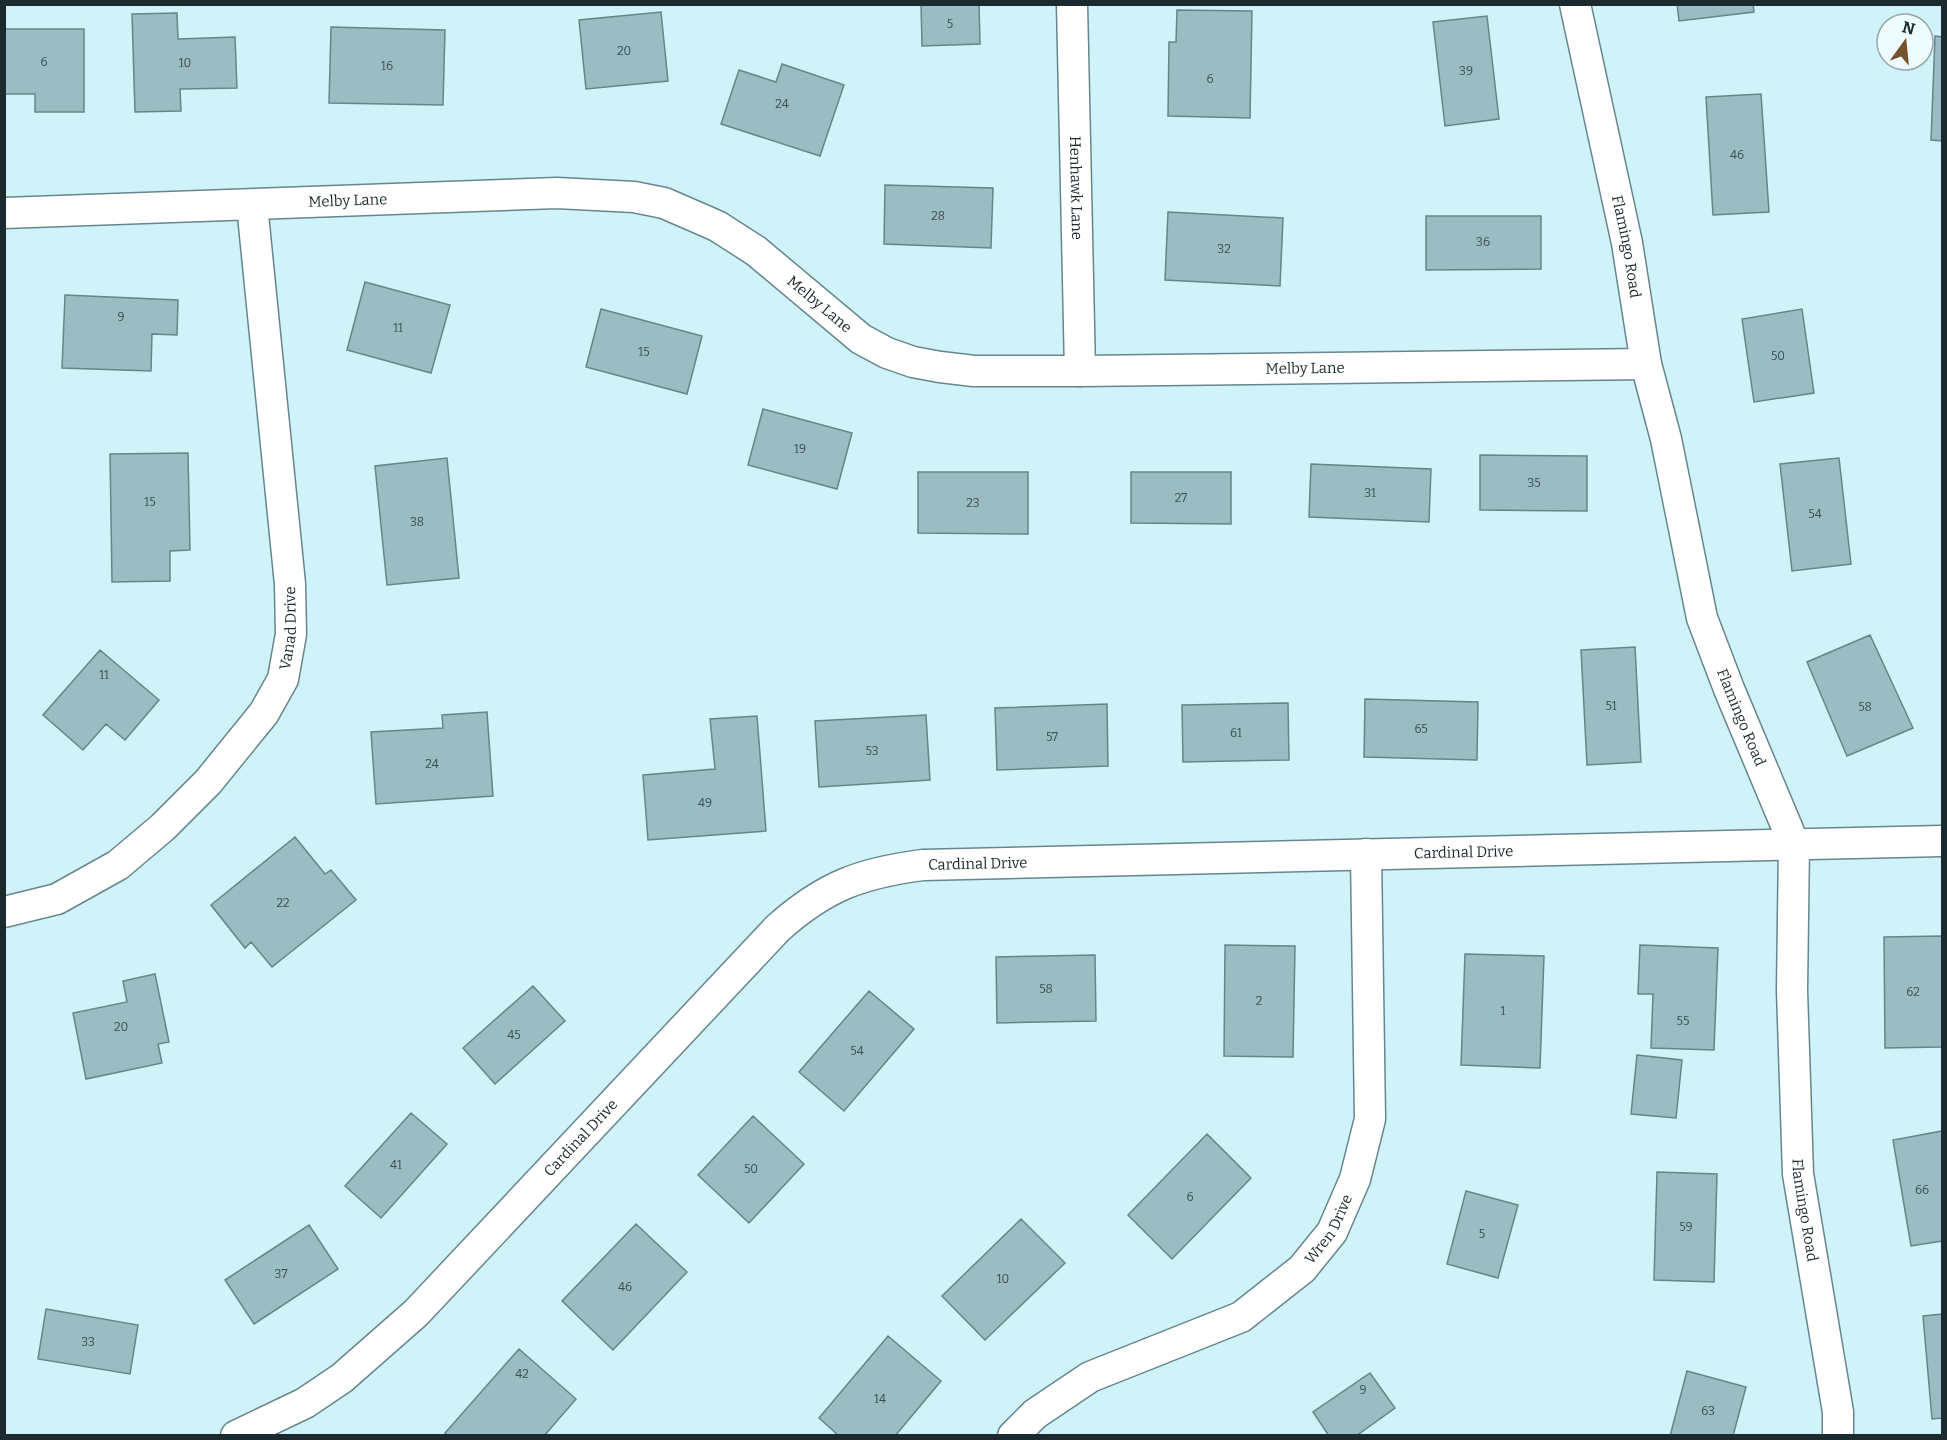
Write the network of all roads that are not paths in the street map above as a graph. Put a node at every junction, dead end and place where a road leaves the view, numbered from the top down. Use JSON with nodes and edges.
{"nodes":[{"id":1,"x":1072,"y":4,"type":"edge"},
{"id":2,"x":1575,"y":4,"type":"edge"},
{"id":3,"x":252,"y":205,"type":"junction"},
{"id":4,"x":4,"y":213,"type":"edge"},
{"id":5,"x":1646,"y":364,"type":"junction"},
{"id":6,"x":1080,"y":371,"type":"junction"},
{"id":7,"x":1942,"y":841,"type":"edge"},
{"id":8,"x":1794,"y":844,"type":"junction"},
{"id":9,"x":1366,"y":854,"type":"junction"},
{"id":10,"x":4,"y":912,"type":"edge"},
{"id":11,"x":236,"y":1436,"type":"edge"},
{"id":12,"x":1013,"y":1436,"type":"edge"},
{"id":13,"x":1838,"y":1436,"type":"edge"}],
"edges":[{"from":1,"to":6,"type":"street","name":"Henhawk Lane"},
{"from":2,"to":5,"type":"street","name":"Flamingo Road"},
{"from":3,"to":4,"type":"street","name":"Melby Lane"},
{"from":3,"to":6,"type":"street","name":"Melby Lane"},
{"from":3,"to":10,"type":"street","name":"Vanad Drive"},
{"from":5,"to":6,"type":"street","name":"Melby Lane"},
{"from":5,"to":8,"type":"street","name":"Flamingo Road"},
{"from":7,"to":8,"type":"street","name":"Cardinal Drive"},
{"from":8,"to":9,"type":"street","name":"Cardinal Drive"},
{"from":8,"to":13,"type":"street","name":"Flamingo Road"},
{"from":9,"to":11,"type":"street","name":"Cardinal Drive"},
{"from":9,"to":12,"type":"street","name":"Wren Drive"}]}
